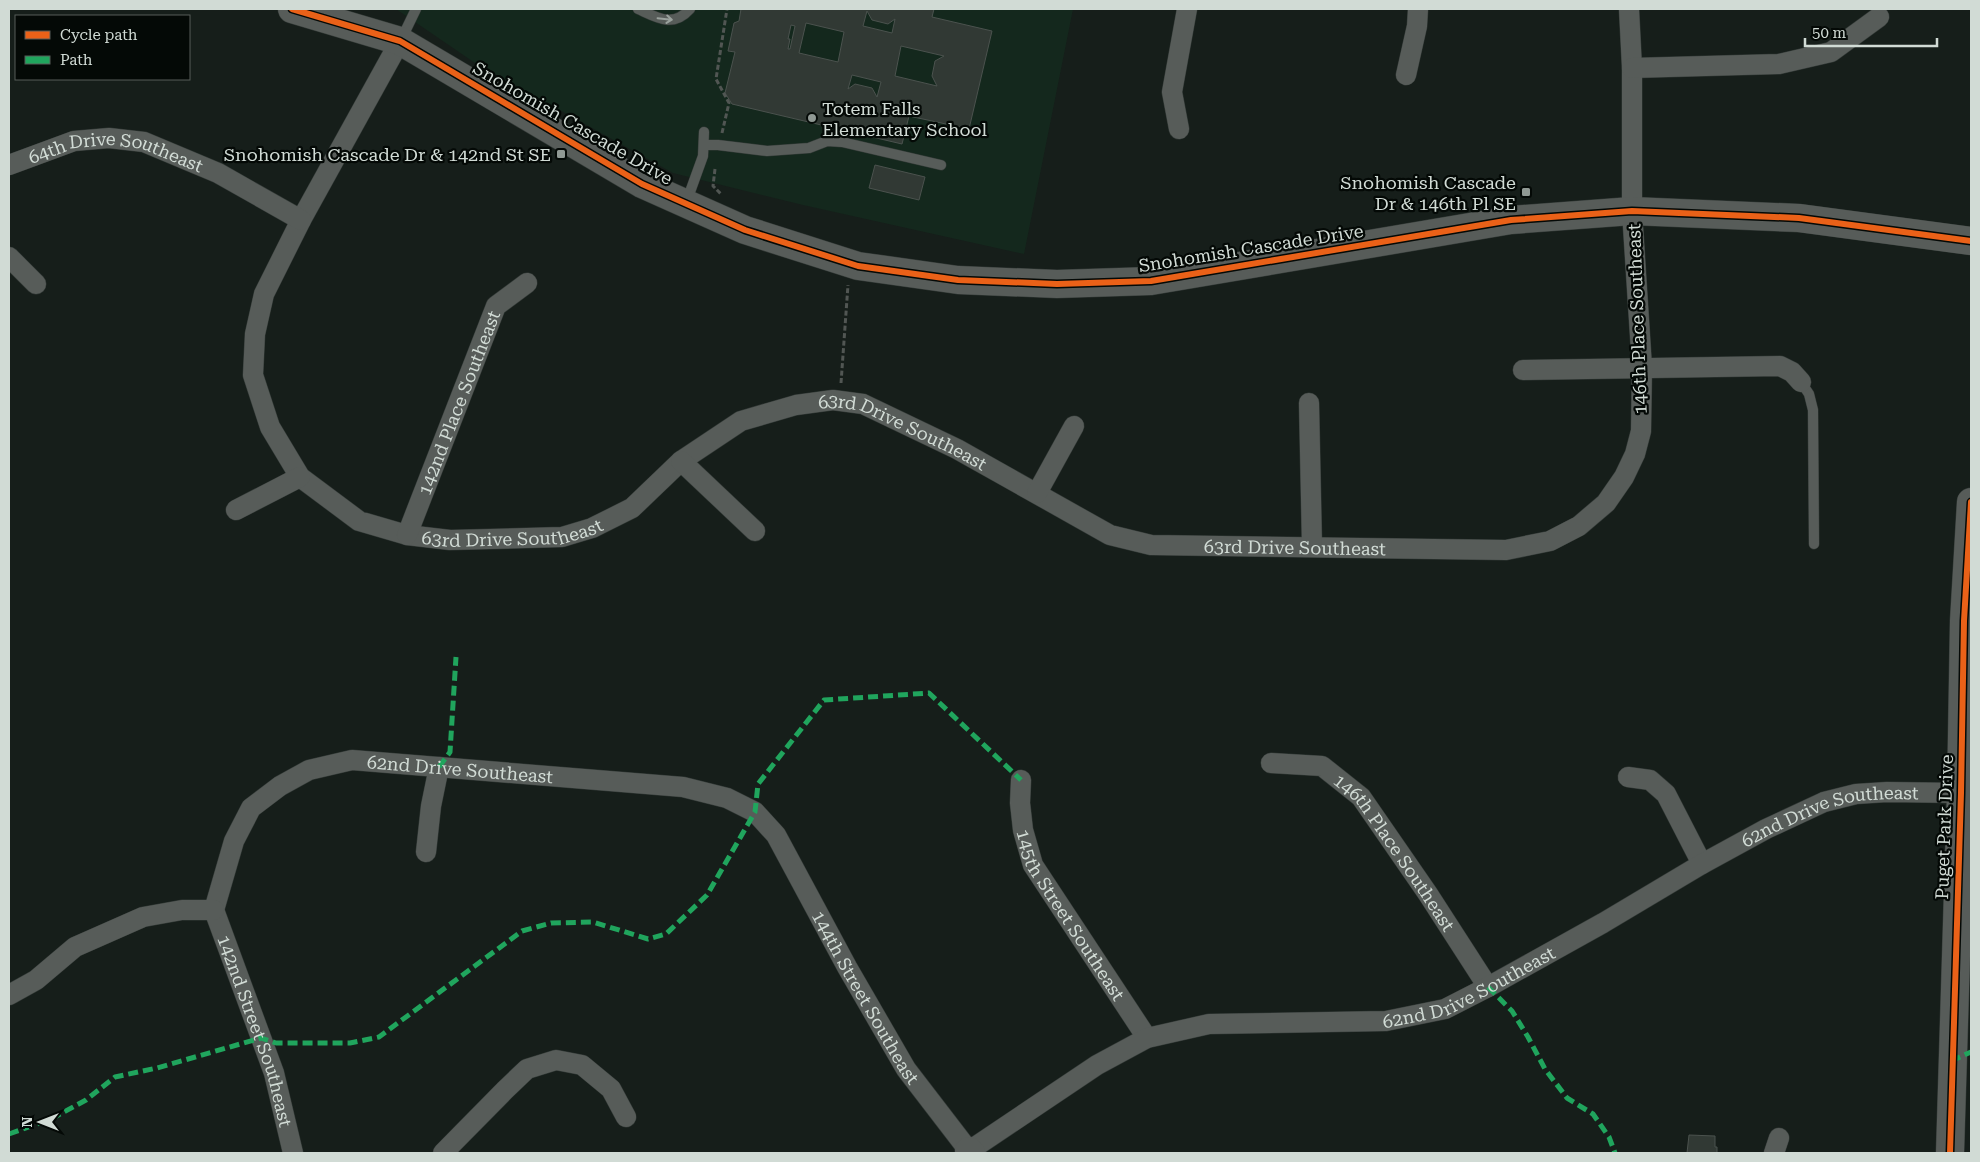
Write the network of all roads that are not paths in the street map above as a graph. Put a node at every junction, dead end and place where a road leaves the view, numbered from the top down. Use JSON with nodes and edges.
{"nodes":[{"id":1,"x":292,"y":9,"type":"edge"},
{"id":2,"x":416,"y":9,"type":"edge"},
{"id":3,"x":638,"y":9,"type":"edge"},
{"id":4,"x":690,"y":9,"type":"edge"},
{"id":5,"x":1187,"y":9,"type":"edge"},
{"id":6,"x":1418,"y":9,"type":"edge"},
{"id":7,"x":1629,"y":9,"type":"edge"},
{"id":8,"x":1879,"y":17,"type":"dead end"},
{"id":9,"x":400,"y":40,"type":"junction"},
{"id":10,"x":1632,"y":68,"type":"junction"},
{"id":11,"x":1406,"y":75,"type":"dead end"},
{"id":12,"x":1179,"y":129,"type":"dead end"},
{"id":13,"x":704,"y":132,"type":"dead end"},
{"id":14,"x":704,"y":145,"type":"junction"},
{"id":15,"x":9,"y":165,"type":"edge"},
{"id":16,"x":941,"y":165,"type":"dead end"},
{"id":17,"x":685,"y":204,"type":"junction"},
{"id":18,"x":1632,"y":211,"type":"junction"},
{"id":19,"x":301,"y":220,"type":"junction"},
{"id":20,"x":1971,"y":241,"type":"edge"},
{"id":21,"x":9,"y":256,"type":"edge"},
{"id":22,"x":527,"y":283,"type":"dead end"},
{"id":23,"x":36,"y":284,"type":"dead end"},
{"id":24,"x":1642,"y":367,"type":"junction"},
{"id":25,"x":1523,"y":370,"type":"dead end"},
{"id":26,"x":1801,"y":382,"type":"joint"},
{"id":27,"x":1309,"y":403,"type":"dead end"},
{"id":28,"x":1074,"y":426,"type":"dead end"},
{"id":29,"x":681,"y":461,"type":"junction"},
{"id":30,"x":300,"y":477,"type":"junction"},
{"id":31,"x":1624,"y":477,"type":"joint"},
{"id":32,"x":1037,"y":493,"type":"junction"},
{"id":33,"x":1971,"y":502,"type":"edge"},
{"id":34,"x":236,"y":510,"type":"dead end"},
{"id":35,"x":755,"y":532,"type":"dead end"},
{"id":36,"x":407,"y":535,"type":"junction"},
{"id":37,"x":1814,"y":544,"type":"dead end"},
{"id":38,"x":1312,"y":546,"type":"junction"},
{"id":39,"x":1271,"y":763,"type":"dead end"},
{"id":40,"x":439,"y":767,"type":"junction"},
{"id":41,"x":1628,"y":777,"type":"dead end"},
{"id":42,"x":1021,"y":780,"type":"dead end"},
{"id":43,"x":1961,"y":793,"type":"junction"},
{"id":44,"x":776,"y":835,"type":"joint"},
{"id":45,"x":426,"y":852,"type":"dead end"},
{"id":46,"x":1702,"y":864,"type":"junction"},
{"id":47,"x":214,"y":910,"type":"junction"},
{"id":48,"x":1488,"y":987,"type":"junction"},
{"id":49,"x":9,"y":996,"type":"edge"},
{"id":50,"x":1147,"y":1038,"type":"junction"},
{"id":51,"x":626,"y":1117,"type":"dead end"},
{"id":52,"x":969,"y":1152,"type":"edge"},
{"id":53,"x":293,"y":1153,"type":"edge"},
{"id":54,"x":443,"y":1153,"type":"edge"},
{"id":55,"x":1950,"y":1153,"type":"edge"}],
"edges":[{"from":1,"to":9,"type":"street","name":"Snohomish Cascade Drive"},
{"from":2,"to":9,"type":"lane"},
{"from":3,"to":4,"type":"lane","one_way":true},
{"from":5,"to":12,"type":"street"},
{"from":6,"to":11,"type":"street"},
{"from":7,"to":10,"type":"street","name":"146th Place Southeast"},
{"from":8,"to":10,"type":"street"},
{"from":9,"to":17,"type":"street","name":"Snohomish Cascade Drive"},
{"from":9,"to":19,"type":"street"},
{"from":10,"to":18,"type":"street","name":"146th Place Southeast"},
{"from":13,"to":14,"type":"lane"},
{"from":14,"to":16,"type":"lane"},
{"from":14,"to":17,"type":"lane"},
{"from":15,"to":19,"type":"street","name":"64th Drive Southeast"},
{"from":17,"to":18,"type":"street","name":"Snohomish Cascade Drive"},
{"from":18,"to":20,"type":"street","name":"Snohomish Cascade Drive"},
{"from":18,"to":24,"type":"street","name":"146th Place Southeast"},
{"from":19,"to":30,"type":"street","name":"63rd Drive Southeast"},
{"from":21,"to":23,"type":"street"},
{"from":22,"to":36,"type":"street","name":"142nd Place Southeast"},
{"from":24,"to":25,"type":"street"},
{"from":24,"to":26,"type":"street"},
{"from":24,"to":31,"type":"street","name":"146th Place Southeast"},
{"from":26,"to":37,"type":"lane"},
{"from":27,"to":38,"type":"street"},
{"from":28,"to":32,"type":"street"},
{"from":29,"to":32,"type":"street","name":"63rd Drive Southeast"},
{"from":29,"to":35,"type":"street"},
{"from":29,"to":36,"type":"street","name":"63rd Drive Southeast"},
{"from":30,"to":34,"type":"street"},
{"from":30,"to":36,"type":"street","name":"63rd Drive Southeast"},
{"from":31,"to":38,"type":"street","name":"63rd Drive Southeast"},
{"from":32,"to":38,"type":"street","name":"63rd Drive Southeast"},
{"from":33,"to":43,"type":"street","name":"Puget Park Drive"},
{"from":39,"to":48,"type":"street","name":"146th Place Southeast"},
{"from":40,"to":44,"type":"street","name":"62nd Drive Southeast"},
{"from":40,"to":45,"type":"street"},
{"from":40,"to":47,"type":"street","name":"62nd Drive Southeast"},
{"from":41,"to":46,"type":"street"},
{"from":42,"to":50,"type":"street","name":"145th Street Southeast"},
{"from":43,"to":46,"type":"street","name":"62nd Drive Southeast"},
{"from":43,"to":55,"type":"street","name":"Puget Park Drive"},
{"from":44,"to":52,"type":"street","name":"144th Street Southeast"},
{"from":46,"to":48,"type":"street","name":"62nd Drive Southeast"},
{"from":47,"to":49,"type":"street"},
{"from":47,"to":53,"type":"street","name":"142nd Street Southeast"},
{"from":48,"to":50,"type":"street","name":"62nd Drive Southeast"},
{"from":50,"to":52,"type":"street","name":"62nd Drive Southeast"},
{"from":51,"to":54,"type":"street"}]}
